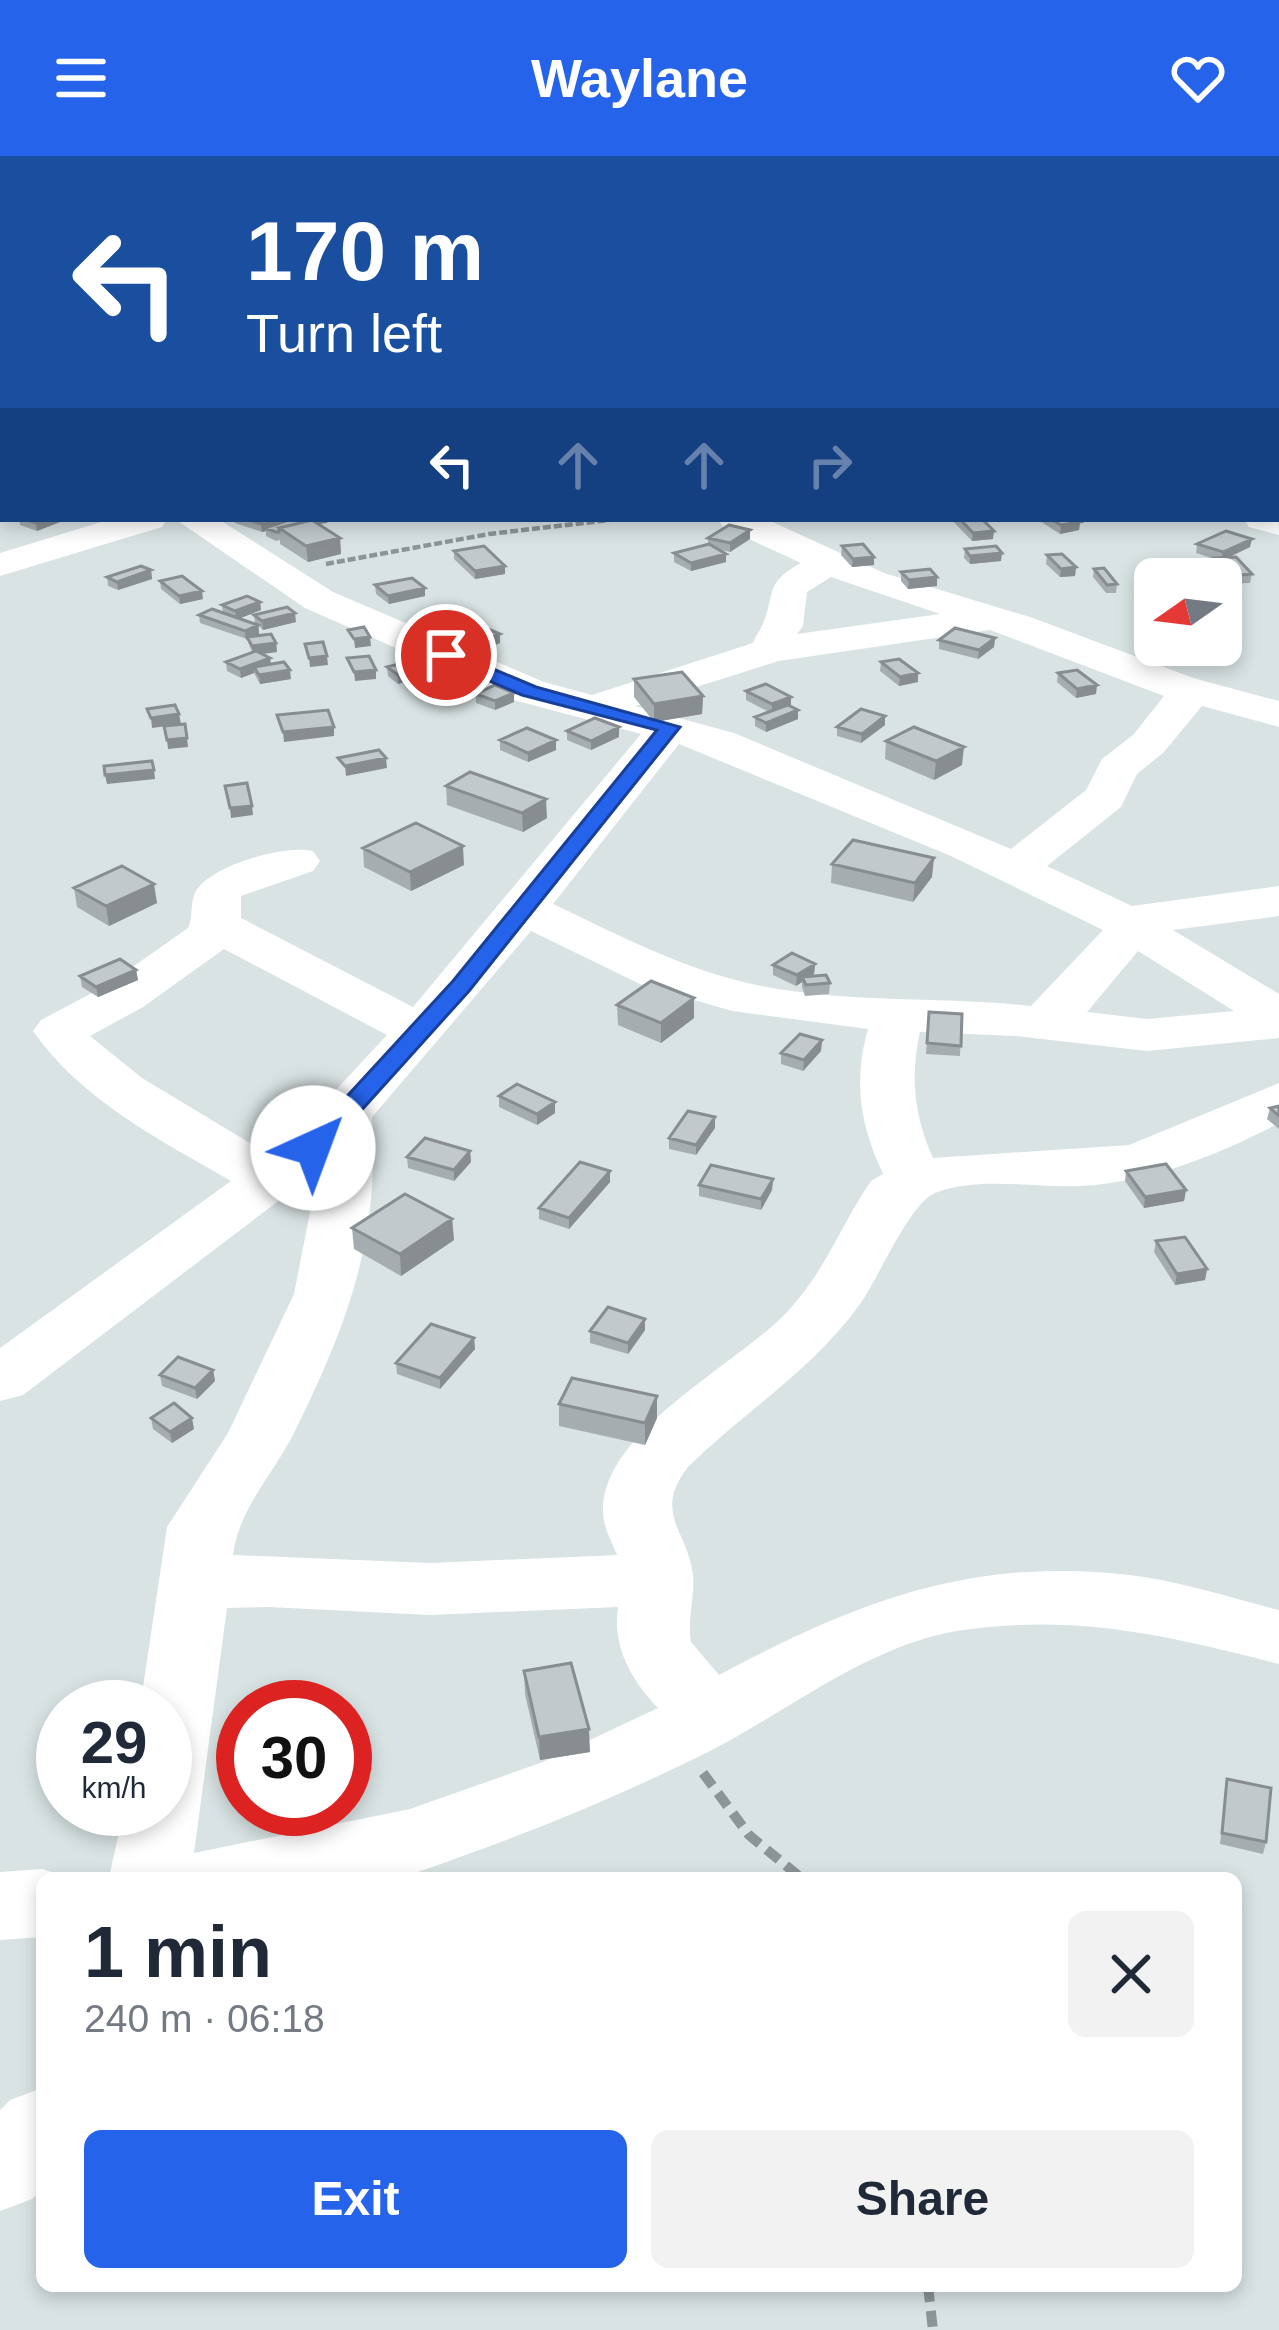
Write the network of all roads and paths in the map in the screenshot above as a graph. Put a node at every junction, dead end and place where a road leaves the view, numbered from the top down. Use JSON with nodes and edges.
{"nodes":[{"id":1,"x":139,"y":522,"type":"edge"},
{"id":2,"x":198,"y":522,"type":"edge"},
{"id":3,"x":594,"y":522,"type":"edge"},
{"id":4,"x":742,"y":522,"type":"edge"},
{"id":5,"x":829,"y":563,"type":"junction"},
{"id":6,"x":0,"y":565,"type":"edge"},
{"id":7,"x":278,"y":575,"type":"junction"},
{"id":8,"x":996,"y":619,"type":"junction"},
{"id":9,"x":773,"y":650,"type":"junction"},
{"id":10,"x":1195,"y":691,"type":"junction"},
{"id":11,"x":592,"y":707,"type":"junction"},
{"id":12,"x":1279,"y":714,"type":"edge"},
{"id":13,"x":670,"y":727,"type":"junction"},
{"id":14,"x":296,"y":861,"type":"dead end"},
{"id":15,"x":1018,"y":869,"type":"junction"},
{"id":16,"x":1279,"y":901,"type":"edge"},
{"id":17,"x":523,"y":908,"type":"junction"},
{"id":18,"x":217,"y":925,"type":"junction"},
{"id":19,"x":1130,"y":925,"type":"junction"},
{"id":20,"x":898,"y":1014,"type":"junction"},
{"id":21,"x":1279,"y":1019,"type":"edge"},
{"id":22,"x":1041,"y":1023,"type":"junction"},
{"id":23,"x":420,"y":1031,"type":"junction"},
{"id":24,"x":1279,"y":1100,"type":"edge"},
{"id":25,"x":344,"y":1114,"type":"junction"},
{"id":26,"x":914,"y":1179,"type":"junction"},
{"id":27,"x":271,"y":1180,"type":"junction"},
{"id":28,"x":0,"y":1380,"type":"edge"},
{"id":29,"x":657,"y":1580,"type":"junction"},
{"id":30,"x":191,"y":1582,"type":"junction"},
{"id":31,"x":1279,"y":1636,"type":"edge"},
{"id":32,"x":179,"y":1680,"type":"edge"},
{"id":33,"x":692,"y":1725,"type":"junction"},
{"id":34,"x":158,"y":1836,"type":"edge"},
{"id":35,"x":391,"y":1860,"type":"edge"},
{"id":36,"x":150,"y":1872,"type":"edge"},
{"id":37,"x":277,"y":1872,"type":"edge"},
{"id":38,"x":793,"y":1872,"type":"edge"},
{"id":39,"x":36,"y":1903,"type":"edge"},
{"id":40,"x":0,"y":1906,"type":"edge"},
{"id":41,"x":36,"y":2135,"type":"edge"},
{"id":42,"x":0,"y":2169,"type":"edge"},
{"id":43,"x":929,"y":2292,"type":"edge"},
{"id":44,"x":933,"y":2330,"type":"edge"}],
"edges":[{"from":1,"to":6,"type":"street"},
{"from":2,"to":7,"type":"street"},
{"from":3,"to":7,"type":"path"},
{"from":4,"to":5,"type":"street"},
{"from":5,"to":8,"type":"street"},
{"from":5,"to":9,"type":"street"},
{"from":7,"to":11,"type":"street"},
{"from":8,"to":9,"type":"street"},
{"from":8,"to":10,"type":"street"},
{"from":9,"to":11,"type":"street"},
{"from":10,"to":12,"type":"street"},
{"from":10,"to":15,"type":"street"},
{"from":11,"to":13,"type":"street"},
{"from":13,"to":15,"type":"street"},
{"from":13,"to":17,"type":"street"},
{"from":14,"to":18,"type":"street"},
{"from":15,"to":19,"type":"street"},
{"from":16,"to":19,"type":"street"},
{"from":17,"to":20,"type":"street"},
{"from":17,"to":23,"type":"street"},
{"from":18,"to":23,"type":"street"},
{"from":18,"to":27,"type":"street"},
{"from":19,"to":21,"type":"street"},
{"from":19,"to":22,"type":"street"},
{"from":20,"to":22,"type":"street"},
{"from":20,"to":26,"type":"street"},
{"from":21,"to":22,"type":"street"},
{"from":23,"to":25,"type":"street"},
{"from":24,"to":26,"type":"street"},
{"from":25,"to":27,"type":"street"},
{"from":25,"to":30,"type":"street"},
{"from":26,"to":29,"type":"street"},
{"from":27,"to":28,"type":"street"},
{"from":29,"to":30,"type":"street"},
{"from":29,"to":33,"type":"street"},
{"from":30,"to":32,"type":"street"},
{"from":31,"to":33,"type":"street"},
{"from":33,"to":35,"type":"street"},
{"from":33,"to":38,"type":"path"},
{"from":34,"to":36,"type":"street"},
{"from":35,"to":37,"type":"street"},
{"from":39,"to":40,"type":"street"},
{"from":41,"to":42,"type":"street"},
{"from":43,"to":44,"type":"path"}]}
